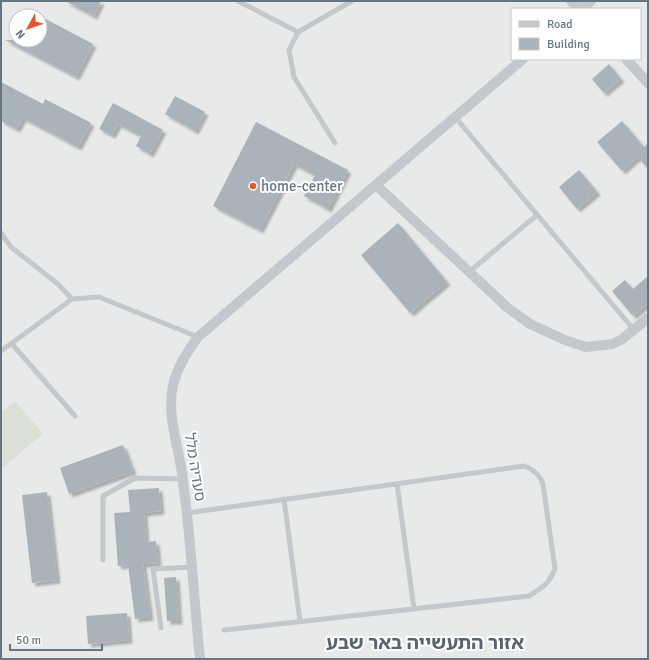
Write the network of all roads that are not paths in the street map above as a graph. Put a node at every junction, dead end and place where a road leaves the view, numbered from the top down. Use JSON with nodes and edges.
{"nodes":[{"id":1,"x":238,"y":1,"type":"edge"},
{"id":2,"x":352,"y":1,"type":"edge"},
{"id":3,"x":571,"y":1,"type":"edge"},
{"id":4,"x":591,"y":1,"type":"edge"},
{"id":5,"x":580,"y":8,"type":"edge"},
{"id":6,"x":582,"y":8,"type":"edge"},
{"id":7,"x":298,"y":32,"type":"junction"},
{"id":8,"x":522,"y":60,"type":"edge"},
{"id":9,"x":627,"y":60,"type":"edge"},
{"id":10,"x":648,"y":83,"type":"edge"},
{"id":11,"x":455,"y":117,"type":"junction"},
{"id":12,"x":335,"y":143,"type":"dead end"},
{"id":13,"x":376,"y":185,"type":"junction"},
{"id":14,"x":537,"y":215,"type":"junction"},
{"id":15,"x":1,"y":233,"type":"edge"},
{"id":16,"x":469,"y":272,"type":"junction"},
{"id":17,"x":72,"y":299,"type":"junction"},
{"id":18,"x":648,"y":318,"type":"edge"},
{"id":19,"x":634,"y":330,"type":"junction"},
{"id":20,"x":198,"y":337,"type":"junction"},
{"id":21,"x":12,"y":344,"type":"junction"},
{"id":22,"x":1,"y":351,"type":"edge"},
{"id":23,"x":75,"y":416,"type":"dead end"},
{"id":24,"x":183,"y":479,"type":"junction"},
{"id":25,"x":397,"y":484,"type":"junction"},
{"id":26,"x":284,"y":499,"type":"junction"},
{"id":27,"x":187,"y":513,"type":"junction"},
{"id":28,"x":102,"y":560,"type":"dead end"},
{"id":29,"x":193,"y":567,"type":"junction"},
{"id":30,"x":414,"y":609,"type":"junction"},
{"id":31,"x":300,"y":621,"type":"junction"},
{"id":32,"x":161,"y":628,"type":"dead end"},
{"id":33,"x":224,"y":630,"type":"dead end"},
{"id":34,"x":199,"y":657,"type":"edge"}],
"edges":[{"from":1,"to":7,"type":"lane"},
{"from":2,"to":7,"type":"lane"},
{"from":3,"to":5,"type":"street"},
{"from":4,"to":6,"type":"street"},
{"from":7,"to":12,"type":"lane"},
{"from":8,"to":11,"type":"street","name":"סעדיה מלל"},
{"from":9,"to":10,"type":"street"},
{"from":11,"to":13,"type":"street","name":"סעדיה מלל"},
{"from":11,"to":14,"type":"lane"},
{"from":13,"to":16,"type":"street"},
{"from":13,"to":20,"type":"street","name":"סעדיה מלל"},
{"from":14,"to":16,"type":"lane"},
{"from":14,"to":19,"type":"lane"},
{"from":15,"to":17,"type":"lane"},
{"from":16,"to":19,"type":"street"},
{"from":17,"to":20,"type":"lane"},
{"from":17,"to":21,"type":"lane"},
{"from":18,"to":19,"type":"street"},
{"from":20,"to":24,"type":"street","name":"סעדיה מלל"},
{"from":21,"to":22,"type":"lane"},
{"from":21,"to":23,"type":"lane"},
{"from":24,"to":27,"type":"street","name":"סעדיה מלל"},
{"from":24,"to":28,"type":"lane"},
{"from":25,"to":26,"type":"lane"},
{"from":25,"to":30,"type":"lane"},
{"from":25,"to":30,"type":"lane"},
{"from":26,"to":27,"type":"lane"},
{"from":26,"to":31,"type":"lane"},
{"from":27,"to":29,"type":"street","name":"סעדיה מלל"},
{"from":29,"to":32,"type":"lane"},
{"from":29,"to":34,"type":"street","name":"סעדיה מלל"},
{"from":30,"to":31,"type":"lane"},
{"from":31,"to":33,"type":"lane"}]}
